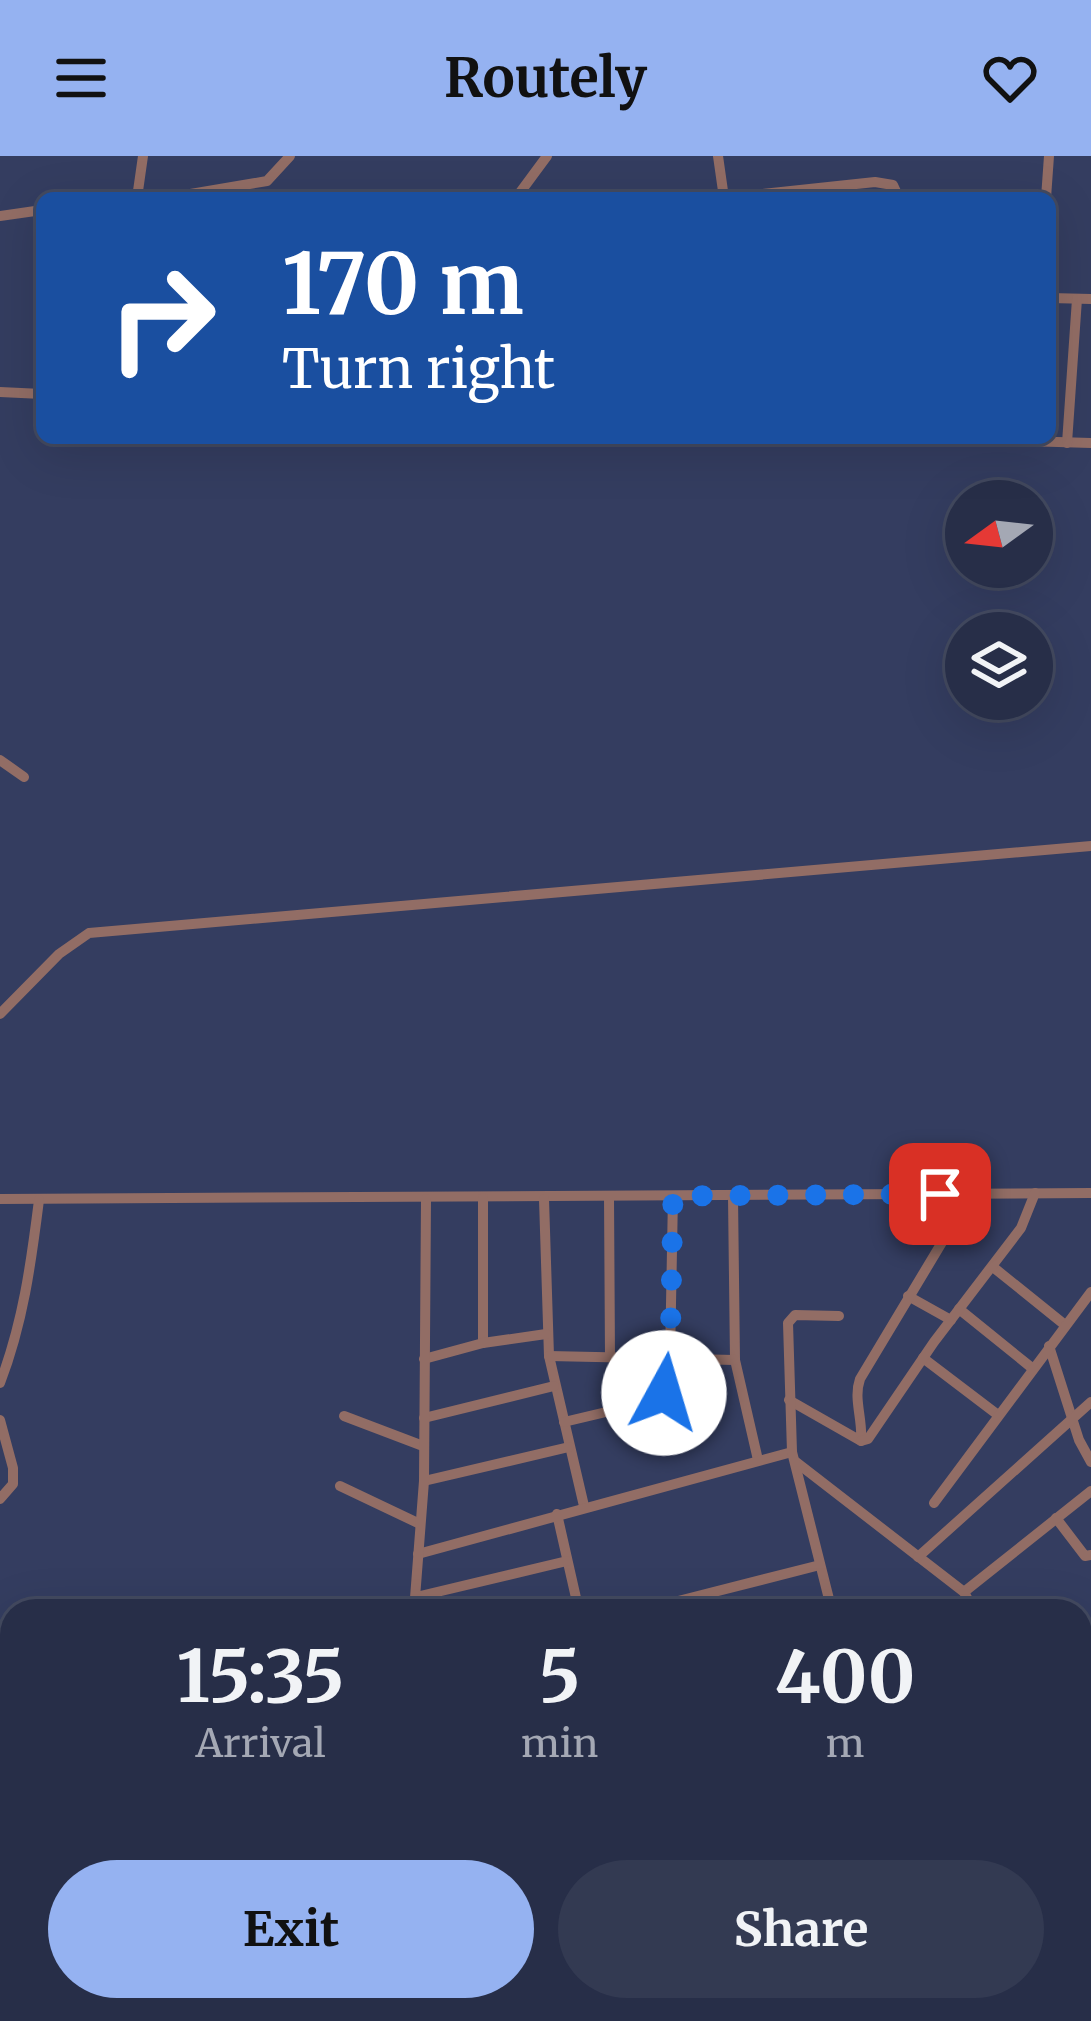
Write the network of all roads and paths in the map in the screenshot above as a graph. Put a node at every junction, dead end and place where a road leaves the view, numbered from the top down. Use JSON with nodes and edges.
{"nodes":[{"id":1,"x":143,"y":156,"type":"edge"},
{"id":2,"x":290,"y":156,"type":"edge"},
{"id":3,"x":547,"y":156,"type":"edge"},
{"id":4,"x":718,"y":156,"type":"edge"},
{"id":5,"x":1048,"y":156,"type":"edge"},
{"id":6,"x":138,"y":192,"type":"edge"},
{"id":7,"x":204,"y":192,"type":"edge"},
{"id":8,"x":520,"y":192,"type":"edge"},
{"id":9,"x":723,"y":192,"type":"edge"},
{"id":10,"x":781,"y":192,"type":"edge"},
{"id":11,"x":896,"y":192,"type":"edge"},
{"id":12,"x":1046,"y":192,"type":"edge"},
{"id":13,"x":36,"y":211,"type":"edge"},
{"id":14,"x":0,"y":216,"type":"edge"},
{"id":15,"x":1056,"y":298,"type":"edge"},
{"id":16,"x":1077,"y":299,"type":"junction"},
{"id":17,"x":1091,"y":299,"type":"edge"},
{"id":18,"x":0,"y":392,"type":"edge"},
{"id":19,"x":36,"y":394,"type":"edge"},
{"id":20,"x":1056,"y":443,"type":"edge"},
{"id":21,"x":1066,"y":443,"type":"junction"},
{"id":22,"x":1091,"y":443,"type":"edge"},
{"id":23,"x":0,"y":760,"type":"edge"},
{"id":24,"x":24,"y":777,"type":"dead end"},
{"id":25,"x":1091,"y":845,"type":"edge"},
{"id":26,"x":0,"y":1014,"type":"edge"},
{"id":27,"x":1035,"y":1193,"type":"junction"},
{"id":28,"x":1091,"y":1193,"type":"edge"},
{"id":29,"x":971,"y":1194,"type":"junction"},
{"id":30,"x":673,"y":1196,"type":"junction"},
{"id":31,"x":609,"y":1197,"type":"junction"},
{"id":32,"x":733,"y":1197,"type":"junction"},
{"id":33,"x":483,"y":1198,"type":"junction"},
{"id":34,"x":544,"y":1198,"type":"junction"},
{"id":35,"x":0,"y":1199,"type":"edge"},
{"id":36,"x":426,"y":1199,"type":"junction"},
{"id":37,"x":39,"y":1200,"type":"junction"},
{"id":38,"x":992,"y":1267,"type":"junction"},
{"id":39,"x":1091,"y":1292,"type":"edge"},
{"id":40,"x":908,"y":1296,"type":"junction"},
{"id":41,"x":955,"y":1314,"type":"junction"},
{"id":42,"x":839,"y":1316,"type":"dead end"},
{"id":43,"x":1065,"y":1325,"type":"junction"},
{"id":44,"x":546,"y":1334,"type":"junction"},
{"id":45,"x":483,"y":1342,"type":"junction"},
{"id":46,"x":1049,"y":1346,"type":"junction"},
{"id":47,"x":610,"y":1356,"type":"junction"},
{"id":48,"x":549,"y":1357,"type":"junction"},
{"id":49,"x":424,"y":1358,"type":"junction"},
{"id":50,"x":670,"y":1358,"type":"junction"},
{"id":51,"x":923,"y":1358,"type":"junction"},
{"id":52,"x":735,"y":1360,"type":"junction"},
{"id":53,"x":1032,"y":1368,"type":"junction"},
{"id":54,"x":0,"y":1383,"type":"edge"},
{"id":55,"x":554,"y":1386,"type":"junction"},
{"id":56,"x":790,"y":1400,"type":"junction"},
{"id":57,"x":1091,"y":1402,"type":"edge"},
{"id":58,"x":998,"y":1414,"type":"junction"},
{"id":59,"x":344,"y":1416,"type":"dead end"},
{"id":60,"x":424,"y":1418,"type":"junction"},
{"id":61,"x":1073,"y":1418,"type":"junction"},
{"id":62,"x":0,"y":1420,"type":"edge"},
{"id":63,"x":564,"y":1422,"type":"junction"},
{"id":64,"x":861,"y":1441,"type":"junction"},
{"id":65,"x":423,"y":1446,"type":"junction"},
{"id":66,"x":569,"y":1447,"type":"junction"},
{"id":67,"x":794,"y":1457,"type":"junction"},
{"id":68,"x":758,"y":1460,"type":"junction"},
{"id":69,"x":1091,"y":1462,"type":"edge"},
{"id":70,"x":424,"y":1481,"type":"junction"},
{"id":71,"x":340,"y":1486,"type":"dead end"},
{"id":72,"x":1091,"y":1491,"type":"edge"},
{"id":73,"x":0,"y":1498,"type":"edge"},
{"id":74,"x":934,"y":1503,"type":"dead end"},
{"id":75,"x":584,"y":1506,"type":"junction"},
{"id":76,"x":557,"y":1514,"type":"junction"},
{"id":77,"x":1056,"y":1518,"type":"junction"},
{"id":78,"x":420,"y":1525,"type":"junction"},
{"id":79,"x":418,"y":1554,"type":"junction"},
{"id":80,"x":1091,"y":1555,"type":"edge"},
{"id":81,"x":918,"y":1557,"type":"junction"},
{"id":82,"x":567,"y":1561,"type":"junction"},
{"id":83,"x":820,"y":1565,"type":"junction"},
{"id":84,"x":964,"y":1592,"type":"junction"},
{"id":85,"x":416,"y":1597,"type":"joint"},
{"id":86,"x":576,"y":1599,"type":"edge"},
{"id":87,"x":686,"y":1599,"type":"edge"},
{"id":88,"x":829,"y":1599,"type":"edge"},
{"id":89,"x":968,"y":1599,"type":"edge"}],
"edges":[{"from":1,"to":6,"type":"street"},
{"from":2,"to":7,"type":"street"},
{"from":3,"to":8,"type":"street"},
{"from":4,"to":9,"type":"street"},
{"from":5,"to":12,"type":"street"},
{"from":10,"to":11,"type":"street"},
{"from":13,"to":14,"type":"street"},
{"from":15,"to":16,"type":"street"},
{"from":16,"to":17,"type":"street"},
{"from":16,"to":21,"type":"street"},
{"from":18,"to":19,"type":"street"},
{"from":20,"to":21,"type":"street"},
{"from":21,"to":22,"type":"street"},
{"from":23,"to":24,"type":"street"},
{"from":25,"to":26,"type":"street"},
{"from":27,"to":28,"type":"street"},
{"from":27,"to":29,"type":"street"},
{"from":27,"to":38,"type":"street"},
{"from":29,"to":32,"type":"street"},
{"from":29,"to":40,"type":"street"},
{"from":30,"to":31,"type":"street"},
{"from":30,"to":32,"type":"street"},
{"from":30,"to":50,"type":"street"},
{"from":31,"to":34,"type":"street"},
{"from":31,"to":47,"type":"street"},
{"from":32,"to":52,"type":"street"},
{"from":33,"to":34,"type":"street"},
{"from":33,"to":36,"type":"street"},
{"from":33,"to":45,"type":"street"},
{"from":34,"to":44,"type":"street"},
{"from":35,"to":37,"type":"street"},
{"from":36,"to":37,"type":"street"},
{"from":36,"to":49,"type":"street"},
{"from":37,"to":54,"type":"street"},
{"from":38,"to":41,"type":"street"},
{"from":38,"to":43,"type":"street"},
{"from":39,"to":43,"type":"street"},
{"from":40,"to":41,"type":"street"},
{"from":40,"to":64,"type":"street"},
{"from":41,"to":51,"type":"street"},
{"from":41,"to":53,"type":"street"},
{"from":42,"to":56,"type":"street"},
{"from":43,"to":46,"type":"street"},
{"from":44,"to":45,"type":"street"},
{"from":44,"to":48,"type":"street"},
{"from":45,"to":49,"type":"street"},
{"from":46,"to":53,"type":"street"},
{"from":46,"to":61,"type":"street"},
{"from":47,"to":48,"type":"street"},
{"from":47,"to":50,"type":"street"},
{"from":48,"to":55,"type":"street"},
{"from":49,"to":60,"type":"street"},
{"from":50,"to":52,"type":"street"},
{"from":50,"to":63,"type":"street"},
{"from":51,"to":58,"type":"street"},
{"from":51,"to":64,"type":"street"},
{"from":52,"to":68,"type":"street"},
{"from":53,"to":58,"type":"street"},
{"from":55,"to":60,"type":"street"},
{"from":55,"to":63,"type":"street"},
{"from":56,"to":64,"type":"street"},
{"from":56,"to":67,"type":"street"},
{"from":57,"to":61,"type":"street"},
{"from":58,"to":74,"type":"street"},
{"from":59,"to":65,"type":"street"},
{"from":60,"to":65,"type":"street"},
{"from":61,"to":69,"type":"street"},
{"from":61,"to":81,"type":"street"},
{"from":62,"to":73,"type":"street"},
{"from":63,"to":66,"type":"street"},
{"from":65,"to":70,"type":"street"},
{"from":66,"to":70,"type":"street"},
{"from":66,"to":75,"type":"street"},
{"from":67,"to":68,"type":"street"},
{"from":67,"to":81,"type":"street"},
{"from":67,"to":83,"type":"street"},
{"from":68,"to":75,"type":"street"},
{"from":70,"to":78,"type":"street"},
{"from":71,"to":78,"type":"street"},
{"from":72,"to":77,"type":"street"},
{"from":75,"to":76,"type":"street"},
{"from":76,"to":79,"type":"street"},
{"from":76,"to":82,"type":"street"},
{"from":77,"to":80,"type":"street"},
{"from":77,"to":84,"type":"street"},
{"from":78,"to":79,"type":"street"},
{"from":79,"to":85,"type":"street"},
{"from":81,"to":84,"type":"street"},
{"from":82,"to":85,"type":"street"},
{"from":82,"to":86,"type":"street"},
{"from":83,"to":87,"type":"street"},
{"from":83,"to":88,"type":"street"},
{"from":84,"to":89,"type":"street"}]}
